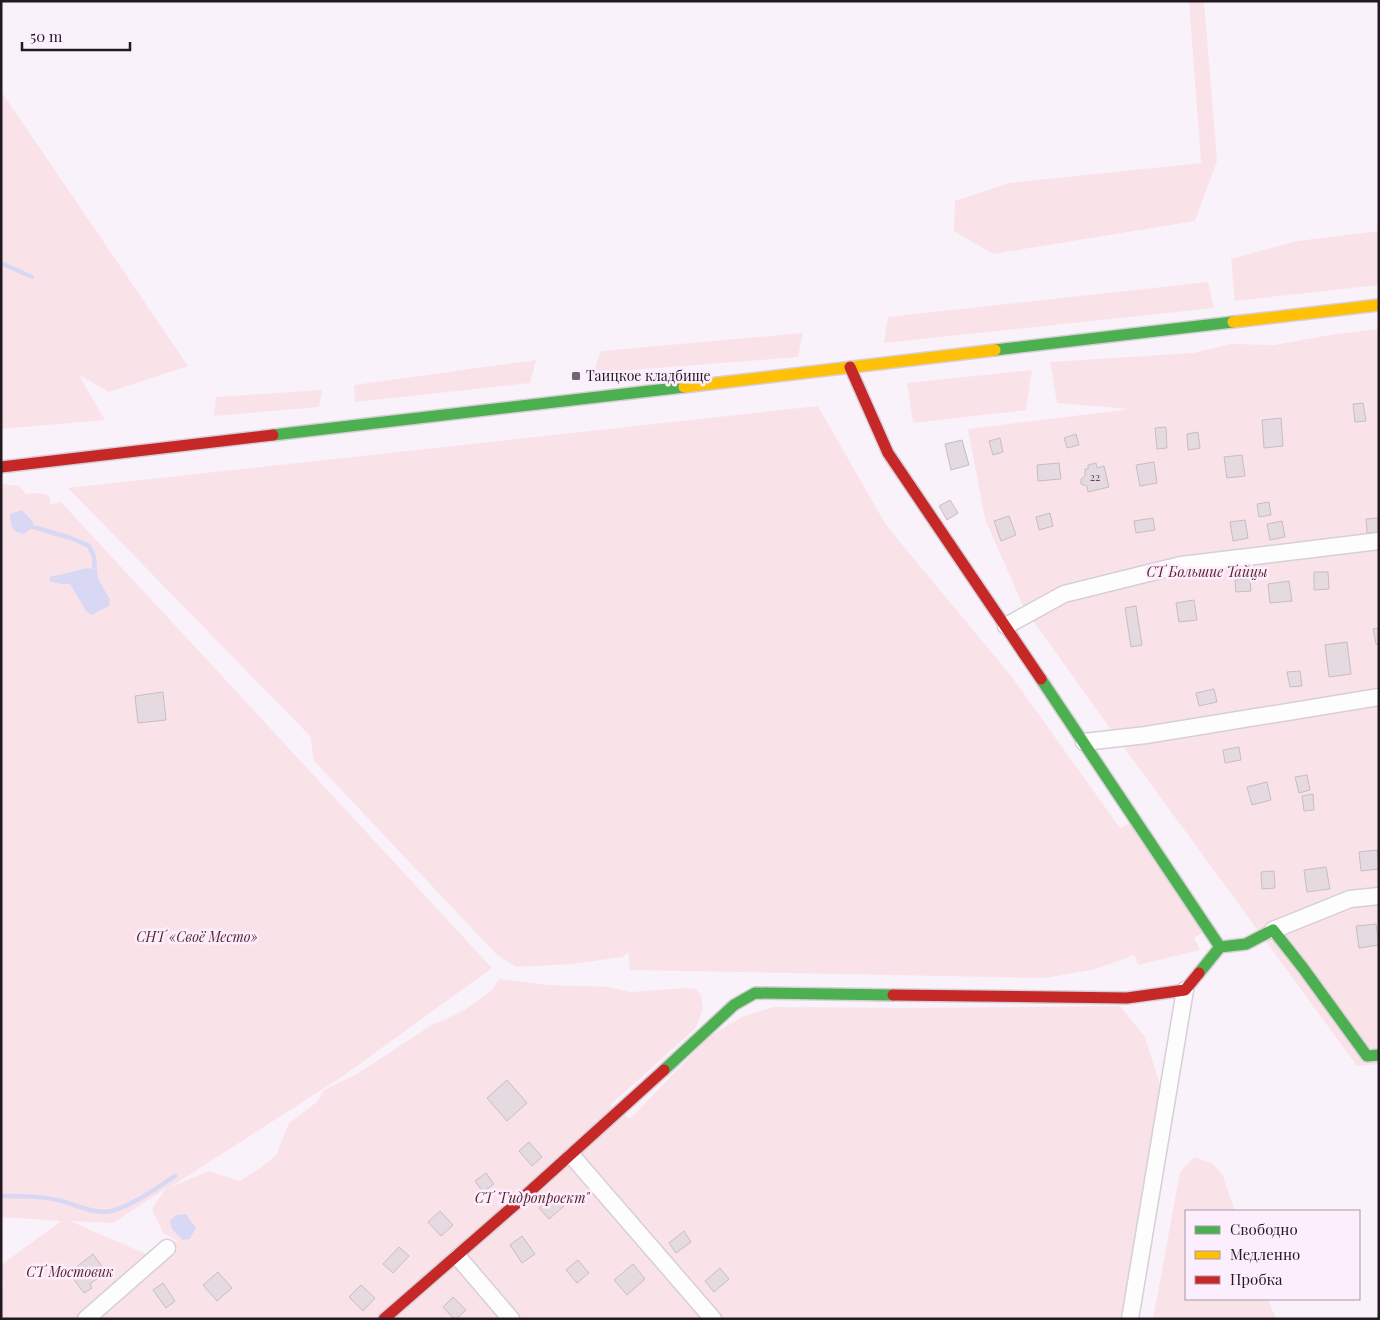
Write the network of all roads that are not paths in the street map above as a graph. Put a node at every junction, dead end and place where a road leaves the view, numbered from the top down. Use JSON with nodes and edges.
{"nodes":[{"id":1,"x":1379,"y":305,"type":"edge"},
{"id":2,"x":850,"y":367,"type":"junction"},
{"id":3,"x":1,"y":466,"type":"edge"},
{"id":4,"x":1379,"y":541,"type":"edge"},
{"id":5,"x":1006,"y":626,"type":"junction"},
{"id":6,"x":1379,"y":697,"type":"edge"},
{"id":7,"x":1084,"y":742,"type":"junction"},
{"id":8,"x":1379,"y":896,"type":"edge"},
{"id":9,"x":1273,"y":930,"type":"junction"},
{"id":10,"x":1220,"y":947,"type":"junction"},
{"id":11,"x":1185,"y":990,"type":"junction"},
{"id":12,"x":1379,"y":1055,"type":"edge"},
{"id":13,"x":572,"y":1156,"type":"junction"},
{"id":14,"x":167,"y":1248,"type":"dead end"},
{"id":15,"x":458,"y":1257,"type":"junction"},
{"id":16,"x":86,"y":1319,"type":"edge"},
{"id":17,"x":384,"y":1319,"type":"edge"},
{"id":18,"x":511,"y":1319,"type":"edge"},
{"id":19,"x":713,"y":1319,"type":"edge"},
{"id":20,"x":1130,"y":1319,"type":"edge"}],
"edges":[{"from":1,"to":2,"type":"street"},
{"from":2,"to":3,"type":"street"},
{"from":2,"to":5,"type":"street"},
{"from":4,"to":5,"type":"street"},
{"from":5,"to":7,"type":"street"},
{"from":6,"to":7,"type":"street"},
{"from":7,"to":10,"type":"street"},
{"from":8,"to":9,"type":"street"},
{"from":9,"to":10,"type":"street"},
{"from":9,"to":12,"type":"street"},
{"from":10,"to":11,"type":"street"},
{"from":11,"to":13,"type":"street"},
{"from":11,"to":20,"type":"street"},
{"from":13,"to":15,"type":"street"},
{"from":13,"to":19,"type":"street"},
{"from":14,"to":16,"type":"street"},
{"from":15,"to":17,"type":"street"},
{"from":15,"to":18,"type":"street"}]}
